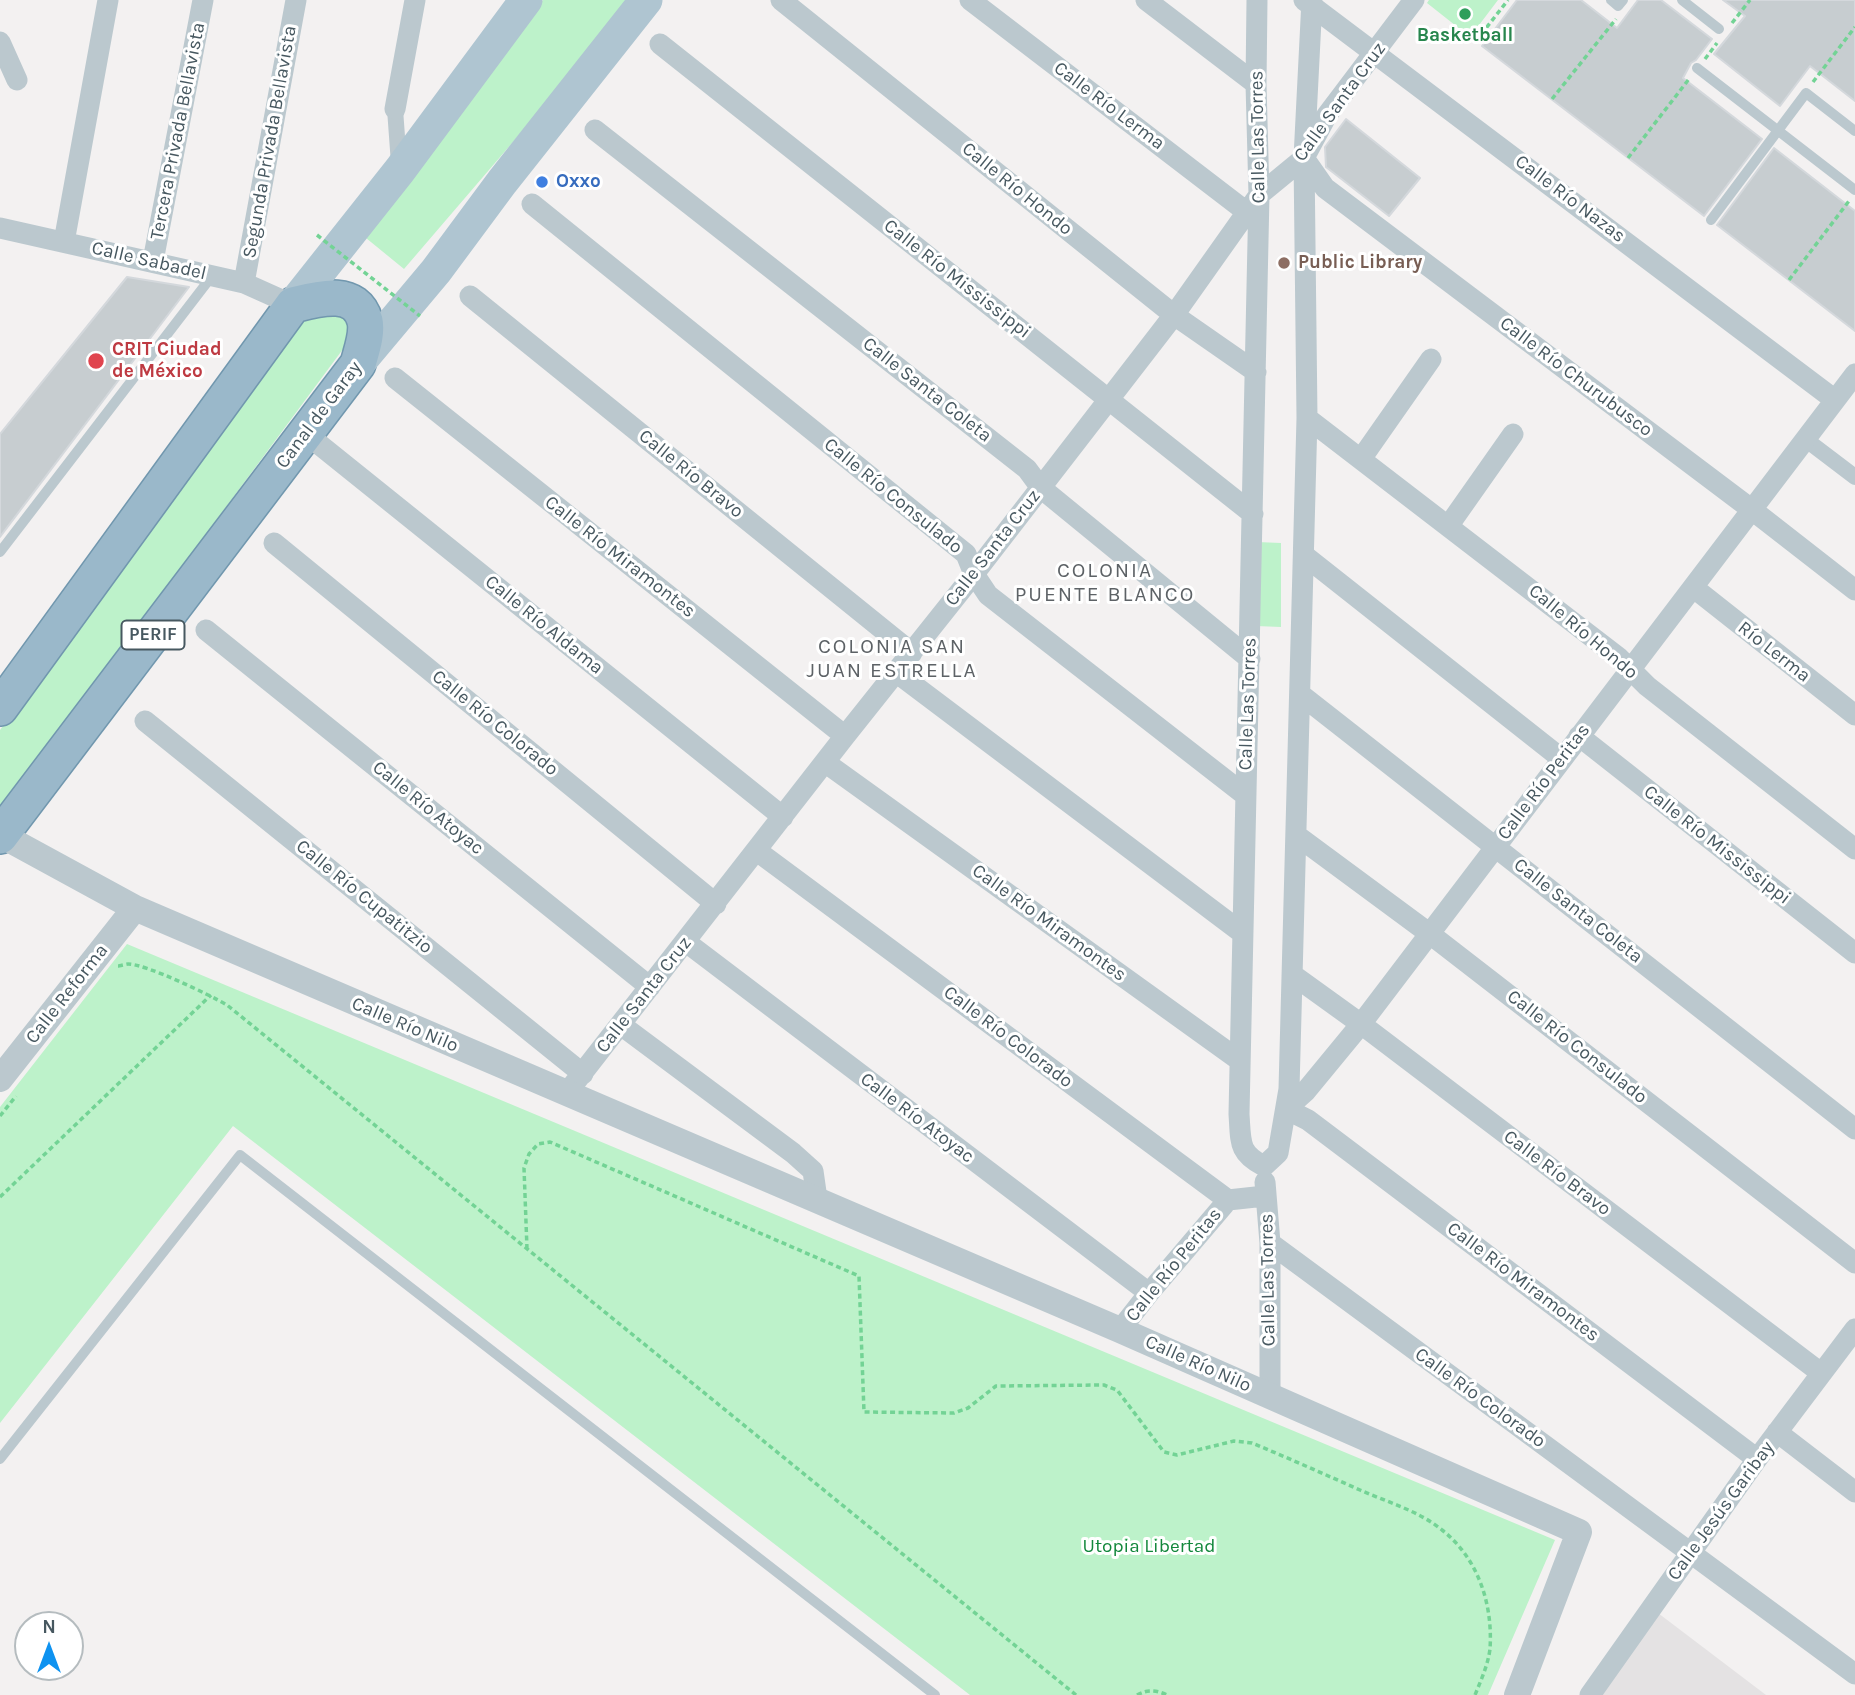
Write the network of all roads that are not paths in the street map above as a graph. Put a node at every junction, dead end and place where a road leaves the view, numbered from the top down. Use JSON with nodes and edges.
{"nodes":[{"id":1,"x":108,"y":0,"type":"edge"},
{"id":2,"x":203,"y":0,"type":"edge"},
{"id":3,"x":296,"y":0,"type":"edge"},
{"id":4,"x":415,"y":0,"type":"edge"},
{"id":5,"x":526,"y":0,"type":"edge"},
{"id":6,"x":646,"y":0,"type":"edge"},
{"id":7,"x":781,"y":0,"type":"edge"},
{"id":8,"x":970,"y":0,"type":"edge"},
{"id":9,"x":1146,"y":0,"type":"edge"},
{"id":10,"x":1257,"y":0,"type":"edge"},
{"id":11,"x":1414,"y":0,"type":"edge"},
{"id":12,"x":1611,"y":0,"type":"edge"},
{"id":13,"x":1623,"y":0,"type":"edge"},
{"id":14,"x":1682,"y":0,"type":"edge"},
{"id":15,"x":1309,"y":2,"type":"edge"},
{"id":16,"x":1719,"y":29,"type":"dead end"},
{"id":17,"x":0,"y":42,"type":"edge"},
{"id":18,"x":660,"y":44,"type":"dead end"},
{"id":19,"x":1375,"y":52,"type":"junction"},
{"id":20,"x":1698,"y":68,"type":"dead end"},
{"id":21,"x":17,"y":80,"type":"dead end"},
{"id":22,"x":1256,"y":84,"type":"junction"},
{"id":23,"x":395,"y":109,"type":"joint"},
{"id":24,"x":595,"y":130,"type":"dead end"},
{"id":25,"x":1778,"y":130,"type":"junction"},
{"id":26,"x":1855,"y":131,"type":"edge"},
{"id":27,"x":1304,"y":158,"type":"junction"},
{"id":28,"x":400,"y":170,"type":"junction"},
{"id":29,"x":1855,"y":192,"type":"edge"},
{"id":30,"x":532,"y":204,"type":"dead end"},
{"id":31,"x":1254,"y":204,"type":"junction"},
{"id":32,"x":1710,"y":220,"type":"dead end"},
{"id":33,"x":0,"y":228,"type":"edge"},
{"id":34,"x":64,"y":242,"type":"junction"},
{"id":35,"x":153,"y":261,"type":"junction"},
{"id":36,"x":212,"y":275,"type":"junction"},
{"id":37,"x":244,"y":283,"type":"junction"},
{"id":38,"x":470,"y":296,"type":"dead end"},
{"id":39,"x":293,"y":305,"type":"junction"},
{"id":40,"x":1174,"y":315,"type":"junction"},
{"id":41,"x":1431,"y":359,"type":"dead end"},
{"id":42,"x":358,"y":364,"type":"junction"},
{"id":43,"x":1256,"y":372,"type":"junction"},
{"id":44,"x":1855,"y":374,"type":"edge"},
{"id":45,"x":395,"y":378,"type":"dead end"},
{"id":46,"x":1109,"y":399,"type":"junction"},
{"id":47,"x":1835,"y":400,"type":"junction"},
{"id":48,"x":1307,"y":418,"type":"junction"},
{"id":49,"x":305,"y":433,"type":"junction"},
{"id":50,"x":1513,"y":434,"type":"dead end"},
{"id":51,"x":1805,"y":439,"type":"junction"},
{"id":52,"x":1361,"y":459,"type":"junction"},
{"id":53,"x":1855,"y":477,"type":"edge"},
{"id":54,"x":1041,"y":488,"type":"junction"},
{"id":55,"x":1751,"y":509,"type":"junction"},
{"id":56,"x":1254,"y":514,"type":"junction"},
{"id":57,"x":1449,"y":524,"type":"junction"},
{"id":58,"x":274,"y":543,"type":"dead end"},
{"id":59,"x":0,"y":552,"type":"edge"},
{"id":60,"x":1305,"y":556,"type":"junction"},
{"id":61,"x":974,"y":574,"type":"junction"},
{"id":62,"x":1694,"y":588,"type":"junction"},
{"id":63,"x":1855,"y":590,"type":"edge"},
{"id":64,"x":205,"y":630,"type":"dead end"},
{"id":65,"x":912,"y":653,"type":"junction"},
{"id":66,"x":1250,"y":659,"type":"junction"},
{"id":67,"x":1631,"y":670,"type":"junction"},
{"id":68,"x":896,"y":672,"type":"junction"},
{"id":69,"x":1300,"y":694,"type":"junction"},
{"id":70,"x":0,"y":708,"type":"edge"},
{"id":71,"x":1855,"y":715,"type":"edge"},
{"id":72,"x":145,"y":721,"type":"dead end"},
{"id":73,"x":845,"y":736,"type":"junction"},
{"id":74,"x":1579,"y":736,"type":"junction"},
{"id":75,"x":1562,"y":758,"type":"junction"},
{"id":76,"x":826,"y":763,"type":"junction"},
{"id":77,"x":1245,"y":795,"type":"junction"},
{"id":78,"x":783,"y":817,"type":"junction"},
{"id":79,"x":1296,"y":835,"type":"junction"},
{"id":80,"x":1,"y":836,"type":"edge"},
{"id":81,"x":1496,"y":846,"type":"junction"},
{"id":82,"x":1855,"y":849,"type":"edge"},
{"id":83,"x":757,"y":851,"type":"junction"},
{"id":84,"x":716,"y":904,"type":"junction"},
{"id":85,"x":135,"y":908,"type":"junction"},
{"id":86,"x":1241,"y":932,"type":"junction"},
{"id":87,"x":1430,"y":934,"type":"junction"},
{"id":88,"x":686,"y":942,"type":"junction"},
{"id":89,"x":1855,"y":953,"type":"edge"},
{"id":90,"x":1293,"y":975,"type":"junction"},
{"id":91,"x":650,"y":986,"type":"junction"},
{"id":92,"x":1361,"y":1024,"type":"junction"},
{"id":93,"x":621,"y":1025,"type":"junction"},
{"id":94,"x":1239,"y":1060,"type":"junction"},
{"id":95,"x":583,"y":1073,"type":"junction"},
{"id":96,"x":8,"y":1087,"type":"edge"},
{"id":97,"x":566,"y":1094,"type":"junction"},
{"id":98,"x":1286,"y":1109,"type":"junction"},
{"id":99,"x":1855,"y":1129,"type":"edge"},
{"id":100,"x":1265,"y":1166,"type":"junction"},
{"id":101,"x":1265,"y":1196,"type":"junction"},
{"id":102,"x":817,"y":1199,"type":"junction"},
{"id":103,"x":1228,"y":1200,"type":"junction"},
{"id":104,"x":1269,"y":1243,"type":"junction"},
{"id":105,"x":1855,"y":1263,"type":"edge"},
{"id":106,"x":1149,"y":1293,"type":"junction"},
{"id":107,"x":1855,"y":1329,"type":"edge"},
{"id":108,"x":1121,"y":1330,"type":"junction"},
{"id":109,"x":1821,"y":1373,"type":"junction"},
{"id":110,"x":1270,"y":1396,"type":"junction"},
{"id":111,"x":1777,"y":1432,"type":"junction"},
{"id":112,"x":0,"y":1459,"type":"edge"},
{"id":113,"x":1757,"y":1459,"type":"junction"},
{"id":114,"x":1855,"y":1492,"type":"edge"},
{"id":115,"x":1690,"y":1553,"type":"junction"},
{"id":116,"x":1855,"y":1674,"type":"edge"},
{"id":117,"x":935,"y":1695,"type":"edge"},
{"id":118,"x":1517,"y":1695,"type":"edge"},
{"id":119,"x":1590,"y":1695,"type":"edge"}],
"edges":[{"from":1,"to":34,"type":"street"},
{"from":2,"to":35,"type":"street","name":"Tercera Privada Bellavista"},
{"from":3,"to":37,"type":"street","name":"Segunda Privada Bellavista"},
{"from":4,"to":23,"type":"street"},
{"from":5,"to":28,"type":"main road"},
{"from":6,"to":42,"type":"main road","name":"Canal de Garay","number":"PERIF"},
{"from":7,"to":40,"type":"street","name":"Calle Río Hondo"},
{"from":8,"to":31,"type":"street","name":"Calle Río Lerma"},
{"from":9,"to":22,"type":"street"},
{"from":10,"to":22,"type":"street","name":"Calle Las Torres"},
{"from":11,"to":19,"type":"street","name":"Calle Santa Cruz"},
{"from":12,"to":13,"type":"lane"},
{"from":14,"to":16,"type":"lane"},
{"from":15,"to":19,"type":"street","name":"Calle Río Nazas"},
{"from":15,"to":27,"type":"street"},
{"from":17,"to":21,"type":"street"},
{"from":18,"to":46,"type":"street","name":"Calle Río Mississippi"},
{"from":19,"to":27,"type":"street","name":"Calle Santa Cruz"},
{"from":19,"to":47,"type":"street","name":"Calle Río Nazas"},
{"from":20,"to":25,"type":"lane"},
{"from":22,"to":31,"type":"street","name":"Calle Las Torres"},
{"from":23,"to":28,"type":"street"},
{"from":24,"to":54,"type":"street","name":"Calle Santa Coleta"},
{"from":25,"to":26,"type":"lane"},
{"from":25,"to":29,"type":"lane"},
{"from":25,"to":32,"type":"lane"},
{"from":27,"to":31,"type":"street","name":"Calle Santa Cruz"},
{"from":27,"to":48,"type":"street"},
{"from":27,"to":55,"type":"street","name":"Calle Río Churubusco"},
{"from":28,"to":39,"type":"main road"},
{"from":30,"to":61,"type":"street","name":"Calle Río Consulado"},
{"from":31,"to":40,"type":"street","name":"Calle Santa Cruz"},
{"from":31,"to":43,"type":"street","name":"Calle Las Torres"},
{"from":33,"to":34,"type":"street","name":"Calle Sabadel"},
{"from":34,"to":35,"type":"street","name":"Calle Sabadel"},
{"from":35,"to":36,"type":"street","name":"Calle Sabadel"},
{"from":36,"to":37,"type":"street","name":"Calle Sabadel"},
{"from":36,"to":59,"type":"lane"},
{"from":37,"to":39,"type":"street","name":"Calle Sabadel"},
{"from":38,"to":65,"type":"street","name":"Calle Río Bravo"},
{"from":39,"to":42,"type":"highway"},
{"from":39,"to":70,"type":"highway"},
{"from":40,"to":43,"type":"street","name":"Calle Río Hondo"},
{"from":40,"to":46,"type":"street","name":"Calle Santa Cruz"},
{"from":41,"to":52,"type":"street"},
{"from":42,"to":49,"type":"highway","name":"Canal de Garay","number":"PERIF"},
{"from":43,"to":56,"type":"street","name":"Calle Las Torres"},
{"from":44,"to":47,"type":"street","name":"Calle Río Peritas"},
{"from":45,"to":73,"type":"street","name":"Calle Río Miramontes"},
{"from":46,"to":54,"type":"street","name":"Calle Santa Cruz"},
{"from":46,"to":56,"type":"street","name":"Calle Río Mississippi"},
{"from":47,"to":51,"type":"street","name":"Calle Río Peritas"},
{"from":48,"to":52,"type":"street","name":"Calle Río Hondo"},
{"from":48,"to":60,"type":"street"},
{"from":49,"to":78,"type":"street","name":"Calle Río Aldama"},
{"from":49,"to":80,"type":"highway","name":"Canal de Garay","number":"PERIF"},
{"from":50,"to":57,"type":"street"},
{"from":51,"to":53,"type":"street"},
{"from":51,"to":55,"type":"street","name":"Calle Río Peritas"},
{"from":52,"to":57,"type":"street","name":"Calle Río Hondo"},
{"from":54,"to":61,"type":"street","name":"Calle Santa Cruz"},
{"from":54,"to":66,"type":"street","name":"Calle Santa Coleta"},
{"from":55,"to":62,"type":"street","name":"Calle Río Peritas"},
{"from":55,"to":63,"type":"street","name":"Calle Río Churubusco"},
{"from":56,"to":66,"type":"street","name":"Calle Las Torres"},
{"from":57,"to":67,"type":"street","name":"Calle Río Hondo"},
{"from":58,"to":84,"type":"street","name":"Calle Río Colorado"},
{"from":60,"to":69,"type":"street"},
{"from":60,"to":75,"type":"street"},
{"from":61,"to":65,"type":"street","name":"Calle Santa Cruz"},
{"from":61,"to":77,"type":"street","name":"Calle Río Consulado"},
{"from":62,"to":67,"type":"street","name":"Calle Río Peritas"},
{"from":62,"to":71,"type":"street","name":"Río Lerma"},
{"from":64,"to":91,"type":"street","name":"Calle Río Atoyac"},
{"from":65,"to":68,"type":"street","name":"Calle Santa Cruz"},
{"from":66,"to":77,"type":"street","name":"Calle Las Torres"},
{"from":67,"to":74,"type":"street","name":"Calle Río Peritas"},
{"from":67,"to":82,"type":"street","name":"Calle Río Hondo"},
{"from":68,"to":73,"type":"street","name":"Calle Santa Cruz"},
{"from":68,"to":86,"type":"street"},
{"from":69,"to":79,"type":"street"},
{"from":69,"to":81,"type":"street","name":"Calle Santa Coleta"},
{"from":72,"to":95,"type":"street","name":"Calle Río Cupatitzio"},
{"from":73,"to":76,"type":"street","name":"Calle Santa Cruz"},
{"from":74,"to":75,"type":"street","name":"Calle Río Peritas"},
{"from":74,"to":89,"type":"street","name":"Calle Río Mississippi"},
{"from":75,"to":81,"type":"street","name":"Calle Río Peritas"},
{"from":76,"to":78,"type":"street","name":"Calle Santa Cruz"},
{"from":76,"to":94,"type":"street","name":"Calle Río Miramontes"},
{"from":77,"to":86,"type":"street","name":"Calle Las Torres"},
{"from":78,"to":83,"type":"street","name":"Calle Santa Cruz"},
{"from":79,"to":87,"type":"street","name":"Calle Río Consulado"},
{"from":79,"to":90,"type":"street"},
{"from":80,"to":85,"type":"street","name":"Calle Río Nilo"},
{"from":81,"to":87,"type":"street","name":"Calle Río Peritas"},
{"from":81,"to":99,"type":"street","name":"Calle Santa Coleta"},
{"from":83,"to":84,"type":"street","name":"Calle Santa Cruz"},
{"from":83,"to":103,"type":"street","name":"Calle Río Colorado"},
{"from":84,"to":88,"type":"street","name":"Calle Santa Cruz"},
{"from":85,"to":96,"type":"street","name":"Calle Reforma"},
{"from":85,"to":97,"type":"street","name":"Calle Río Nilo"},
{"from":86,"to":94,"type":"street","name":"Calle Las Torres"},
{"from":87,"to":92,"type":"street","name":"Calle Río Peritas"},
{"from":87,"to":105,"type":"street","name":"Calle Río Consulado"},
{"from":88,"to":91,"type":"street","name":"Calle Santa Cruz"},
{"from":88,"to":106,"type":"street","name":"Calle Río Atoyac"},
{"from":90,"to":92,"type":"street","name":"Calle Río Bravo"},
{"from":90,"to":98,"type":"street"},
{"from":91,"to":93,"type":"street","name":"Calle Santa Cruz"},
{"from":92,"to":98,"type":"street","name":"Calle Río Peritas"},
{"from":92,"to":109,"type":"street","name":"Calle Río Bravo"},
{"from":93,"to":95,"type":"street","name":"Calle Santa Cruz"},
{"from":93,"to":102,"type":"street"},
{"from":94,"to":100,"type":"street","name":"Calle Las Torres"},
{"from":95,"to":97,"type":"street","name":"Calle Santa Cruz"},
{"from":97,"to":102,"type":"street","name":"Calle Río Nilo"},
{"from":98,"to":100,"type":"street"},
{"from":98,"to":113,"type":"street","name":"Calle Río Miramontes"},
{"from":100,"to":101,"type":"street","name":"Calle Las Torres"},
{"from":101,"to":103,"type":"street"},
{"from":101,"to":104,"type":"street","name":"Calle Las Torres"},
{"from":102,"to":108,"type":"street","name":"Calle Río Nilo"},
{"from":103,"to":106,"type":"street","name":"Calle Río Peritas"},
{"from":104,"to":110,"type":"street","name":"Calle Las Torres"},
{"from":104,"to":115,"type":"street","name":"Calle Río Colorado"},
{"from":106,"to":108,"type":"street","name":"Calle Río Peritas"},
{"from":107,"to":109,"type":"street","name":"Calle Jesús Garibay"},
{"from":108,"to":110,"type":"street","name":"Calle Río Nilo"},
{"from":109,"to":111,"type":"street","name":"Calle Jesús Garibay"},
{"from":110,"to":118,"type":"street","name":"Calle Río Nilo"},
{"from":111,"to":113,"type":"street","name":"Calle Jesús Garibay"},
{"from":111,"to":114,"type":"street"},
{"from":112,"to":117,"type":"lane"},
{"from":113,"to":115,"type":"street","name":"Calle Jesús Garibay"},
{"from":115,"to":116,"type":"street","name":"Calle Río Colorado"},
{"from":115,"to":119,"type":"street","name":"Calle Jesús Garibay"}]}
